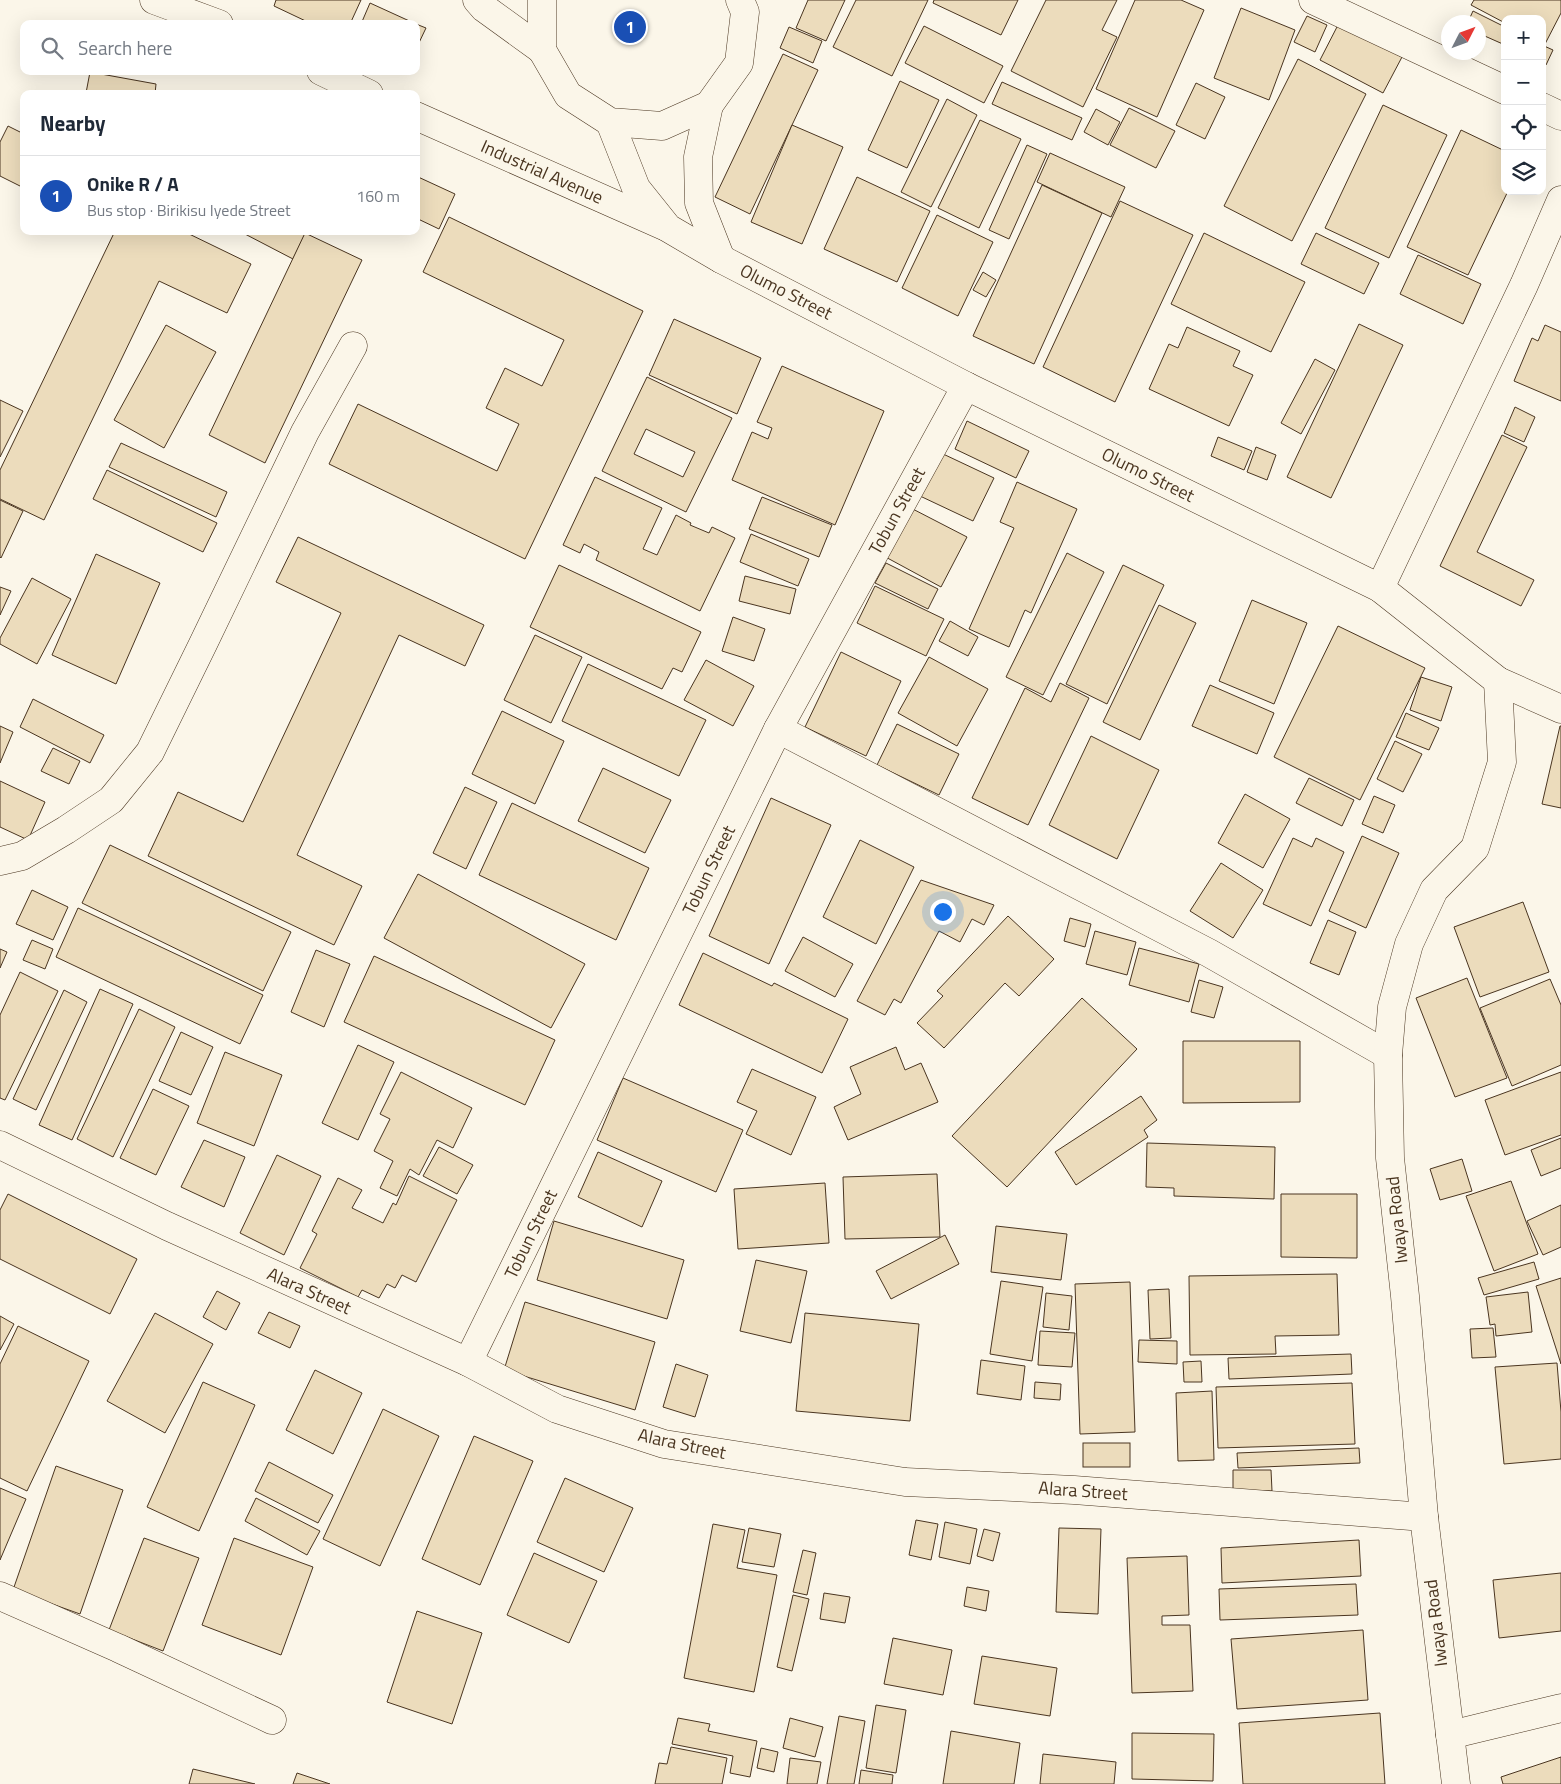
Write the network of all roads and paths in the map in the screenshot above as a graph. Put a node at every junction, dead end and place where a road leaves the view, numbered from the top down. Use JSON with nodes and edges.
{"nodes":[{"id":1,"x":154,"y":0,"type":"edge"},
{"id":2,"x":477,"y":0,"type":"edge"},
{"id":3,"x":542,"y":0,"type":"edge"},
{"id":4,"x":1313,"y":0,"type":"edge"},
{"id":5,"x":746,"y":4,"type":"edge"},
{"id":6,"x":208,"y":20,"type":"edge"},
{"id":7,"x":542,"y":50,"type":"junction"},
{"id":8,"x":329,"y":75,"type":"edge"},
{"id":9,"x":1501,"y":88,"type":"edge"},
{"id":10,"x":361,"y":90,"type":"edge"},
{"id":11,"x":709,"y":104,"type":"junction"},
{"id":12,"x":1546,"y":110,"type":"edge"},
{"id":13,"x":1561,"y":116,"type":"edge"},
{"id":14,"x":420,"y":118,"type":"edge"},
{"id":15,"x":610,"y":122,"type":"junction"},
{"id":16,"x":1561,"y":200,"type":"edge"},
{"id":17,"x":668,"y":228,"type":"junction"},
{"id":18,"x":721,"y":259,"type":"junction"},
{"id":19,"x":353,"y":346,"type":"dead end"},
{"id":20,"x":966,"y":386,"type":"junction"},
{"id":21,"x":1380,"y":588,"type":"junction"},
{"id":22,"x":1498,"y":682,"type":"junction"},
{"id":23,"x":1561,"y":709,"type":"edge"},
{"id":24,"x":778,"y":729,"type":"junction"},
{"id":25,"x":0,"y":861,"type":"edge"},
{"id":26,"x":1388,"y":1054,"type":"junction"},
{"id":27,"x":0,"y":1145,"type":"edge"},
{"id":28,"x":468,"y":1362,"type":"junction"},
{"id":29,"x":1424,"y":1517,"type":"junction"},
{"id":30,"x":0,"y":1596,"type":"edge"},
{"id":31,"x":1561,"y":1708,"type":"edge"},
{"id":32,"x":272,"y":1720,"type":"dead end"},
{"id":33,"x":1450,"y":1735,"type":"junction"},
{"id":34,"x":1456,"y":1784,"type":"edge"}],
"edges":[{"from":1,"to":6,"type":"street"},
{"from":2,"to":7,"type":"street"},
{"from":3,"to":7,"type":"street"},
{"from":4,"to":9,"type":"street"},
{"from":5,"to":11,"type":"street"},
{"from":7,"to":15,"type":"street"},
{"from":8,"to":10,"type":"street"},
{"from":11,"to":15,"type":"street"},
{"from":11,"to":18,"type":"street"},
{"from":12,"to":13,"type":"street"},
{"from":14,"to":17,"type":"street","name":"Industrial Avenue"},
{"from":15,"to":17,"type":"street"},
{"from":16,"to":21,"type":"street"},
{"from":17,"to":18,"type":"street","name":"Olumo Street"},
{"from":18,"to":20,"type":"street","name":"Olumo Street"},
{"from":19,"to":25,"type":"street"},
{"from":20,"to":21,"type":"street","name":"Olumo Street"},
{"from":20,"to":24,"type":"street","name":"Tobun Street"},
{"from":21,"to":22,"type":"street","name":"Olumo Street"},
{"from":22,"to":23,"type":"street","name":"Olumo Street"},
{"from":22,"to":26,"type":"street","name":"Iwaya Road"},
{"from":24,"to":26,"type":"street"},
{"from":24,"to":28,"type":"street","name":"Tobun Street"},
{"from":26,"to":29,"type":"street","name":"Iwaya Road"},
{"from":27,"to":28,"type":"street","name":"Alara Street"},
{"from":28,"to":29,"type":"street","name":"Alara Street"},
{"from":29,"to":33,"type":"street","name":"Iwaya Road"},
{"from":30,"to":32,"type":"street"},
{"from":31,"to":33,"type":"street"},
{"from":33,"to":34,"type":"street","name":"Iwaya Road"}]}
